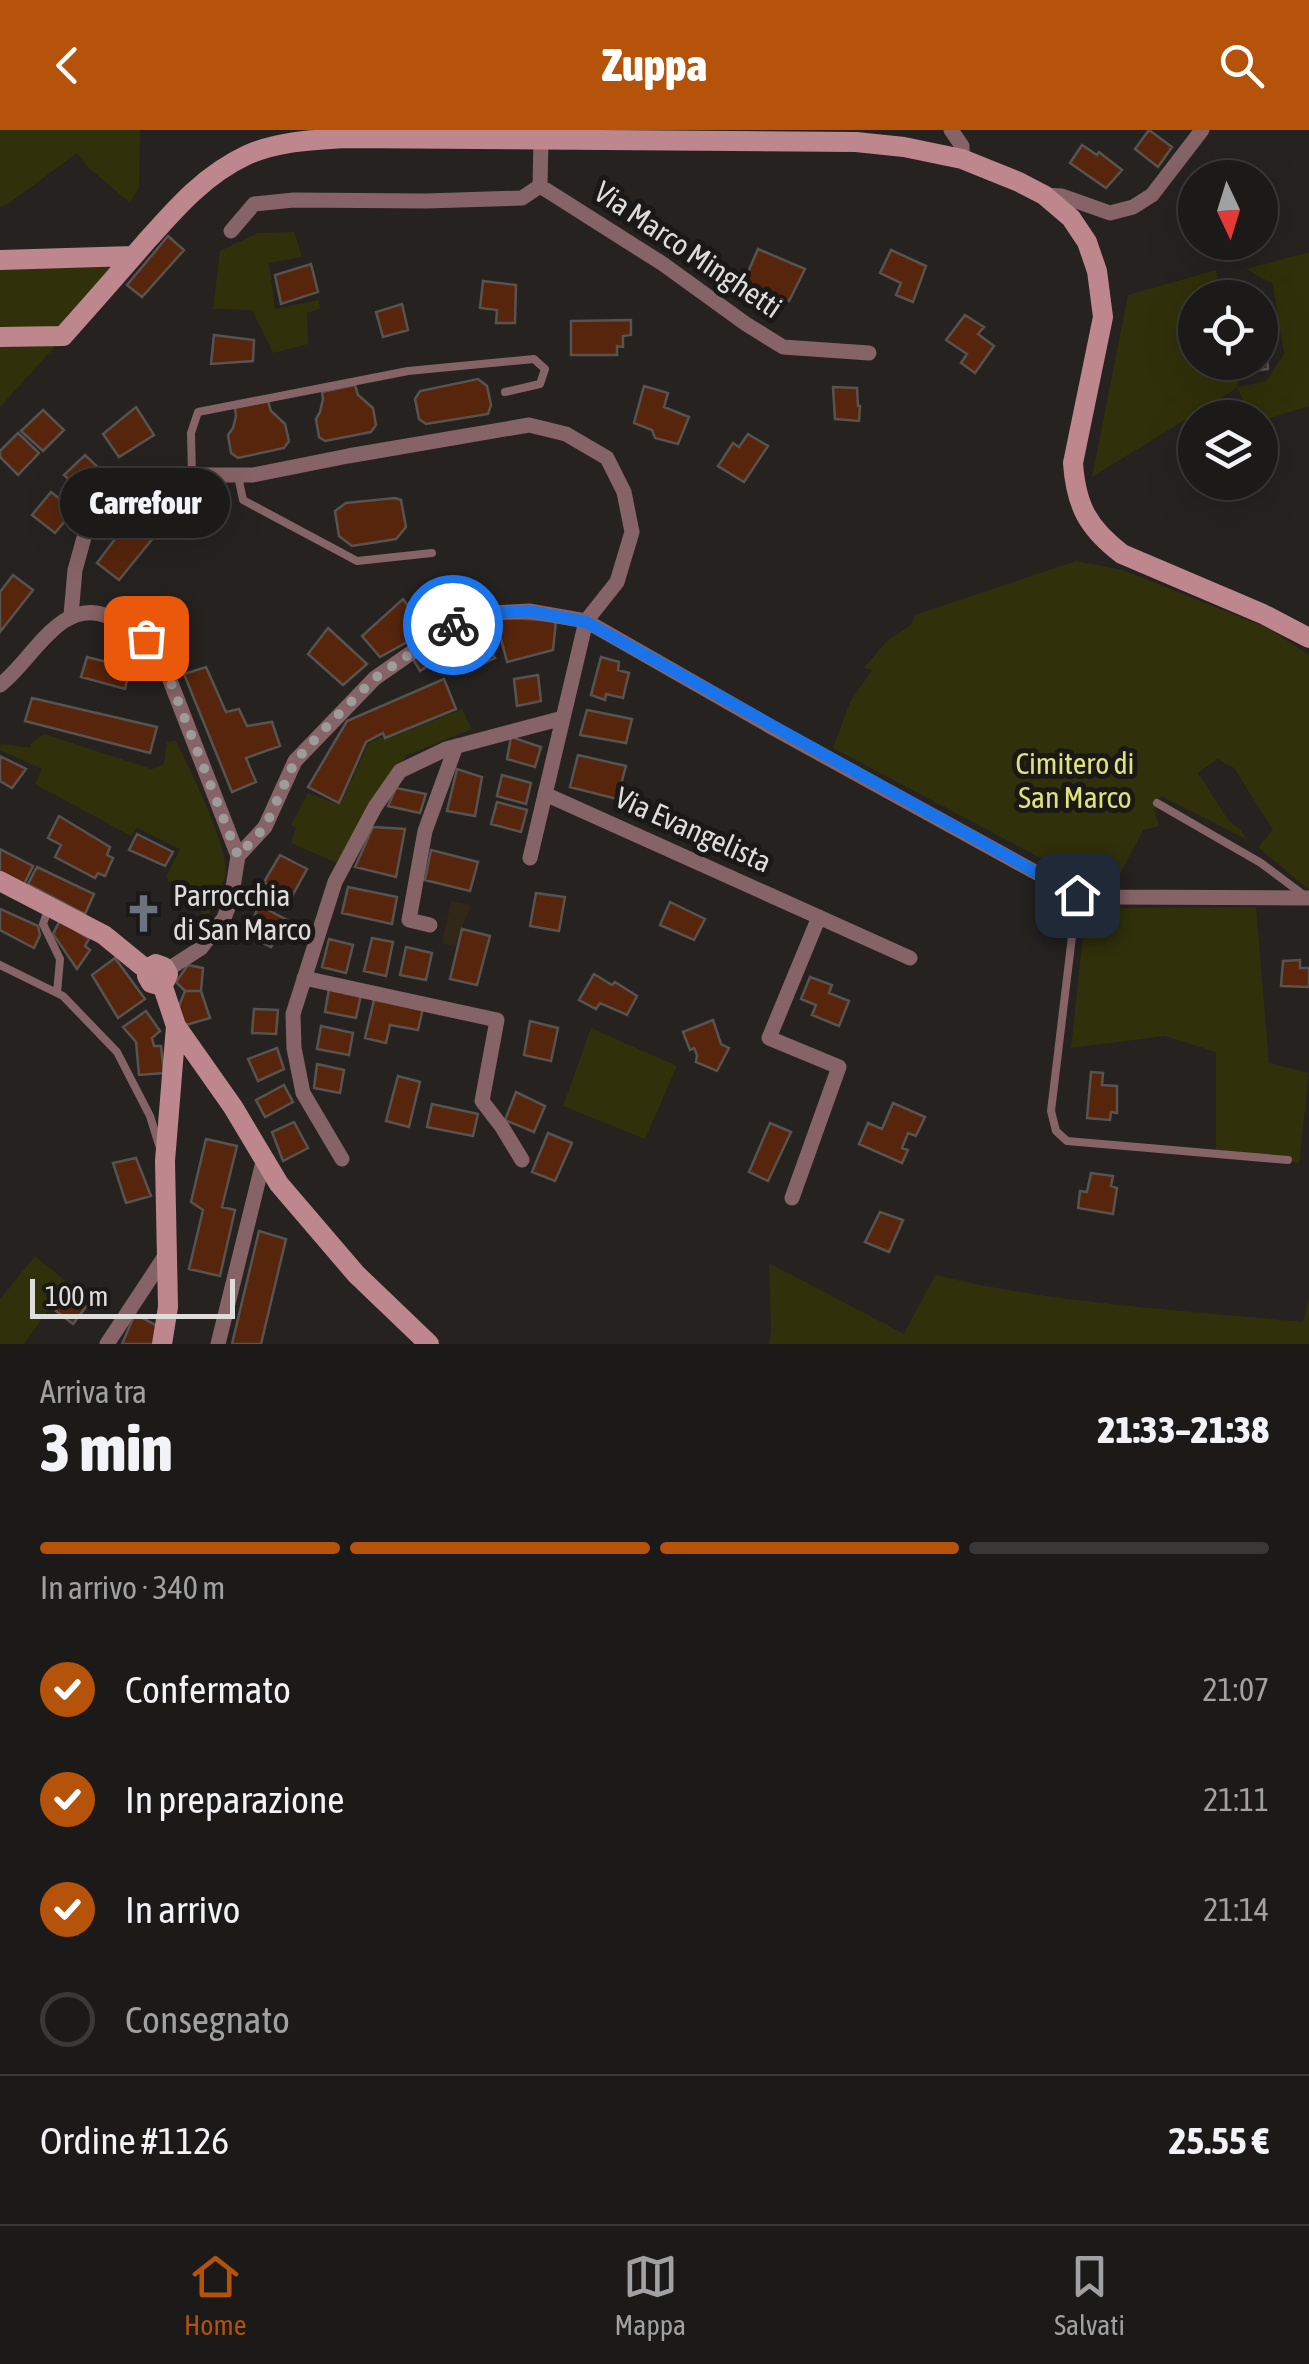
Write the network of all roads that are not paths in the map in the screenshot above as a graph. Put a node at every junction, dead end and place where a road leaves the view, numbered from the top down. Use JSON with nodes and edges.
{"nodes":[{"id":1,"x":951,"y":130,"type":"edge"},
{"id":2,"x":1202,"y":130,"type":"edge"},
{"id":3,"x":728,"y":135,"type":"edge"},
{"id":4,"x":541,"y":138,"type":"junction"},
{"id":5,"x":962,"y":158,"type":"junction"},
{"id":6,"x":540,"y":186,"type":"junction"},
{"id":7,"x":1044,"y":195,"type":"junction"},
{"id":8,"x":231,"y":231,"type":"dead end"},
{"id":9,"x":132,"y":256,"type":"junction"},
{"id":10,"x":0,"y":260,"type":"edge"},
{"id":11,"x":0,"y":337,"type":"edge"},
{"id":12,"x":869,"y":353,"type":"dead end"},
{"id":13,"x":505,"y":392,"type":"dead end"},
{"id":14,"x":192,"y":475,"type":"junction"},
{"id":15,"x":238,"y":476,"type":"junction"},
{"id":16,"x":432,"y":553,"type":"dead end"},
{"id":17,"x":71,"y":614,"type":"junction"},
{"id":18,"x":586,"y":622,"type":"junction"},
{"id":19,"x":1309,"y":638,"type":"edge"},
{"id":20,"x":0,"y":685,"type":"edge"},
{"id":21,"x":563,"y":718,"type":"junction"},
{"id":22,"x":456,"y":746,"type":"junction"},
{"id":23,"x":545,"y":794,"type":"junction"},
{"id":24,"x":1156,"y":803,"type":"dead end"},
{"id":25,"x":238,"y":856,"type":"junction"},
{"id":26,"x":530,"y":858,"type":"dead end"},
{"id":27,"x":0,"y":881,"type":"edge"},
{"id":28,"x":1077,"y":895,"type":"junction"},
{"id":29,"x":1308,"y":898,"type":"edge"},
{"id":30,"x":50,"y":905,"type":"junction"},
{"id":31,"x":819,"y":917,"type":"junction"},
{"id":32,"x":430,"y":925,"type":"dead end"},
{"id":33,"x":910,"y":958,"type":"dead end"},
{"id":34,"x":0,"y":965,"type":"edge"},
{"id":35,"x":159,"y":974,"type":"junction"},
{"id":36,"x":304,"y":978,"type":"junction"},
{"id":37,"x":57,"y":993,"type":"junction"},
{"id":38,"x":176,"y":1026,"type":"junction"},
{"id":39,"x":264,"y":1158,"type":"junction"},
{"id":40,"x":342,"y":1159,"type":"dead end"},
{"id":41,"x":522,"y":1160,"type":"dead end"},
{"id":42,"x":1288,"y":1160,"type":"dead end"},
{"id":43,"x":165,"y":1161,"type":"junction"},
{"id":44,"x":792,"y":1198,"type":"dead end"},
{"id":45,"x":167,"y":1253,"type":"junction"},
{"id":46,"x":107,"y":1344,"type":"edge"},
{"id":47,"x":162,"y":1344,"type":"edge"},
{"id":48,"x":218,"y":1344,"type":"edge"},
{"id":49,"x":430,"y":1344,"type":"edge"}],
"edges":[{"from":1,"to":5,"type":"street"},
{"from":2,"to":7,"type":"street"},
{"from":3,"to":4,"type":"main road"},
{"from":3,"to":5,"type":"main road"},
{"from":4,"to":6,"type":"street"},
{"from":4,"to":9,"type":"main road"},
{"from":5,"to":7,"type":"main road"},
{"from":6,"to":8,"type":"street"},
{"from":6,"to":12,"type":"street","name":"Via Marco Minghetti"},
{"from":7,"to":19,"type":"main road"},
{"from":9,"to":10,"type":"main road"},
{"from":9,"to":11,"type":"main road"},
{"from":13,"to":14,"type":"lane"},
{"from":14,"to":15,"type":"street"},
{"from":14,"to":17,"type":"street"},
{"from":15,"to":16,"type":"lane"},
{"from":15,"to":18,"type":"street"},
{"from":17,"to":20,"type":"street"},
{"from":17,"to":25,"type":"street"},
{"from":18,"to":21,"type":"street"},
{"from":18,"to":25,"type":"street"},
{"from":18,"to":28,"type":"street"},
{"from":21,"to":22,"type":"street"},
{"from":21,"to":23,"type":"street"},
{"from":22,"to":32,"type":"street"},
{"from":22,"to":36,"type":"street"},
{"from":23,"to":26,"type":"street"},
{"from":23,"to":31,"type":"street","name":"Via Evangelista"},
{"from":24,"to":29,"type":"lane"},
{"from":25,"to":35,"type":"street"},
{"from":27,"to":30,"type":"main road"},
{"from":28,"to":29,"type":"street"},
{"from":28,"to":42,"type":"lane"},
{"from":30,"to":35,"type":"main road"},
{"from":30,"to":37,"type":"lane"},
{"from":31,"to":33,"type":"street","name":"Via Evangelista"},
{"from":31,"to":44,"type":"street"},
{"from":34,"to":37,"type":"lane"},
{"from":35,"to":38,"type":"main road"},
{"from":36,"to":40,"type":"street"},
{"from":36,"to":41,"type":"street"},
{"from":37,"to":43,"type":"lane"},
{"from":38,"to":39,"type":"main road"},
{"from":38,"to":43,"type":"main road"},
{"from":39,"to":48,"type":"street"},
{"from":39,"to":49,"type":"main road"},
{"from":43,"to":45,"type":"main road"},
{"from":45,"to":46,"type":"street"},
{"from":45,"to":47,"type":"main road"}]}
